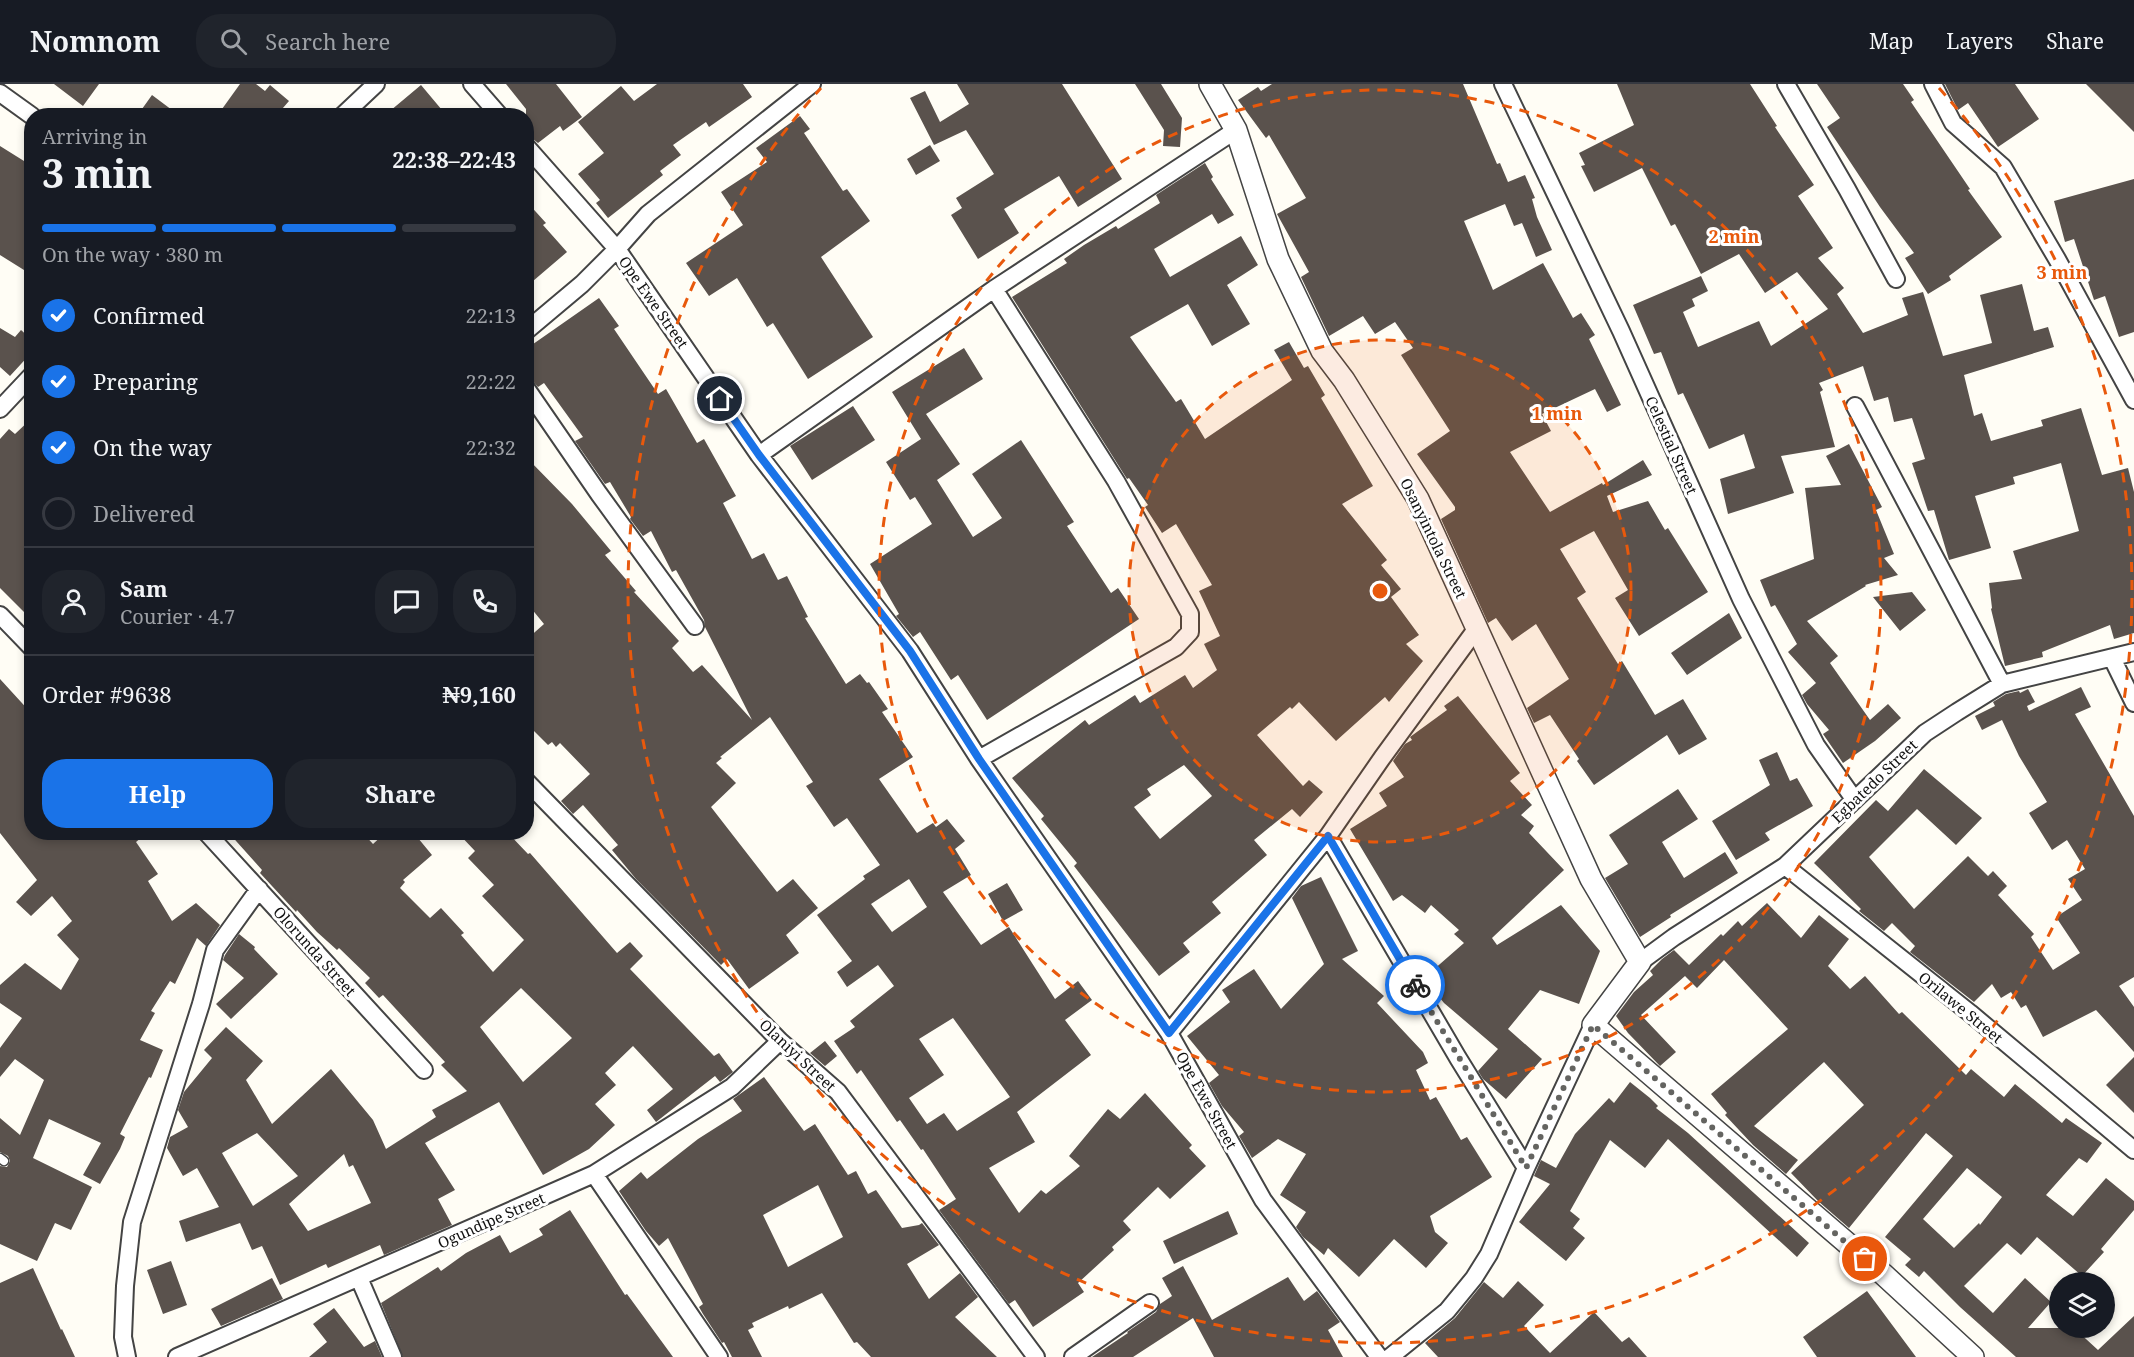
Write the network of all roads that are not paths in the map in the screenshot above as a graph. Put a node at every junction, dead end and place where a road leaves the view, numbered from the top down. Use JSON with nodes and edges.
{"nodes":[{"id":1,"x":376,"y":84,"type":"edge"},
{"id":2,"x":472,"y":84,"type":"edge"},
{"id":3,"x":812,"y":84,"type":"edge"},
{"id":4,"x":1210,"y":84,"type":"edge"},
{"id":5,"x":1503,"y":84,"type":"edge"},
{"id":6,"x":1786,"y":84,"type":"edge"},
{"id":7,"x":1933,"y":84,"type":"edge"},
{"id":8,"x":0,"y":93,"type":"edge"},
{"id":9,"x":350,"y":108,"type":"edge"},
{"id":10,"x":493,"y":108,"type":"edge"},
{"id":11,"x":24,"y":110,"type":"edge"},
{"id":12,"x":1236,"y":130,"type":"junction"},
{"id":13,"x":534,"y":155,"type":"edge"},
{"id":14,"x":617,"y":249,"type":"junction"},
{"id":15,"x":1896,"y":279,"type":"dead end"},
{"id":16,"x":994,"y":289,"type":"junction"},
{"id":17,"x":534,"y":324,"type":"edge"},
{"id":18,"x":24,"y":384,"type":"edge"},
{"id":19,"x":534,"y":400,"type":"edge"},
{"id":20,"x":2134,"y":400,"type":"edge"},
{"id":21,"x":1855,"y":406,"type":"dead end"},
{"id":22,"x":0,"y":409,"type":"edge"},
{"id":23,"x":759,"y":455,"type":"junction"},
{"id":24,"x":0,"y":615,"type":"edge"},
{"id":25,"x":695,"y":626,"type":"dead end"},
{"id":26,"x":1477,"y":628,"type":"junction"},
{"id":27,"x":24,"y":640,"type":"edge"},
{"id":28,"x":2134,"y":652,"type":"edge"},
{"id":29,"x":2112,"y":658,"type":"junction"},
{"id":30,"x":2002,"y":684,"type":"junction"},
{"id":31,"x":2134,"y":703,"type":"edge"},
{"id":32,"x":979,"y":759,"type":"junction"},
{"id":33,"x":534,"y":789,"type":"edge"},
{"id":34,"x":1854,"y":799,"type":"junction"},
{"id":35,"x":1328,"y":836,"type":"junction"},
{"id":36,"x":213,"y":840,"type":"edge"},
{"id":37,"x":1785,"y":866,"type":"junction"},
{"id":38,"x":259,"y":889,"type":"junction"},
{"id":39,"x":1640,"y":962,"type":"junction"},
{"id":40,"x":1593,"y":1025,"type":"junction"},
{"id":41,"x":1169,"y":1033,"type":"junction"},
{"id":42,"x":780,"y":1041,"type":"junction"},
{"id":43,"x":424,"y":1070,"type":"dead end"},
{"id":44,"x":2134,"y":1150,"type":"edge"},
{"id":45,"x":1526,"y":1168,"type":"junction"},
{"id":46,"x":594,"y":1174,"type":"junction"},
{"id":47,"x":359,"y":1278,"type":"junction"},
{"id":48,"x":1150,"y":1303,"type":"dead end"},
{"id":49,"x":1397,"y":1355,"type":"edge"},
{"id":50,"x":127,"y":1357,"type":"edge"},
{"id":51,"x":177,"y":1357,"type":"edge"},
{"id":52,"x":393,"y":1357,"type":"edge"},
{"id":53,"x":719,"y":1357,"type":"edge"},
{"id":54,"x":1036,"y":1357,"type":"edge"},
{"id":55,"x":1074,"y":1357,"type":"edge"},
{"id":56,"x":1379,"y":1357,"type":"edge"},
{"id":57,"x":1972,"y":1357,"type":"edge"}],
"edges":[{"from":1,"to":9,"type":"street"},
{"from":2,"to":10,"type":"street"},
{"from":3,"to":14,"type":"street"},
{"from":4,"to":12,"type":"street","name":"Osanyintola Street"},
{"from":5,"to":34,"type":"street","name":"Celestial Street"},
{"from":6,"to":15,"type":"street"},
{"from":7,"to":20,"type":"street"},
{"from":8,"to":11,"type":"street"},
{"from":12,"to":16,"type":"street"},
{"from":12,"to":26,"type":"street","name":"Osanyintola Street"},
{"from":13,"to":14,"type":"street","name":"Ope Ewe Street"},
{"from":14,"to":17,"type":"street"},
{"from":14,"to":23,"type":"street","name":"Ope Ewe Street"},
{"from":16,"to":23,"type":"street"},
{"from":16,"to":32,"type":"street"},
{"from":18,"to":22,"type":"street"},
{"from":19,"to":25,"type":"street"},
{"from":21,"to":30,"type":"street"},
{"from":23,"to":32,"type":"street","name":"Ope Ewe Street"},
{"from":24,"to":27,"type":"street"},
{"from":26,"to":35,"type":"street"},
{"from":26,"to":39,"type":"street","name":"Osanyintola Street"},
{"from":28,"to":29,"type":"street","name":"Egbatedo Street"},
{"from":29,"to":30,"type":"street","name":"Egbatedo Street"},
{"from":29,"to":31,"type":"street"},
{"from":30,"to":34,"type":"street","name":"Egbatedo Street"},
{"from":32,"to":41,"type":"street","name":"Ope Ewe Street"},
{"from":33,"to":42,"type":"street","name":"Olaniyi Street"},
{"from":34,"to":37,"type":"street","name":"Egbatedo Street"},
{"from":35,"to":41,"type":"street"},
{"from":35,"to":45,"type":"street"},
{"from":36,"to":38,"type":"street","name":"Olorunda Street"},
{"from":37,"to":39,"type":"street","name":"Egbatedo Street"},
{"from":37,"to":44,"type":"street","name":"Orilawe Street"},
{"from":38,"to":43,"type":"street","name":"Olorunda Street"},
{"from":38,"to":50,"type":"street"},
{"from":39,"to":40,"type":"street"},
{"from":40,"to":45,"type":"street"},
{"from":40,"to":57,"type":"street"},
{"from":41,"to":56,"type":"street","name":"Ope Ewe Street"},
{"from":42,"to":46,"type":"street","name":"Ogundipe Street"},
{"from":42,"to":54,"type":"street","name":"Olaniyi Street"},
{"from":45,"to":49,"type":"street"},
{"from":46,"to":47,"type":"street","name":"Ogundipe Street"},
{"from":46,"to":53,"type":"street"},
{"from":47,"to":51,"type":"street","name":"Ogundipe Street"},
{"from":47,"to":52,"type":"street"},
{"from":48,"to":55,"type":"street"}]}
